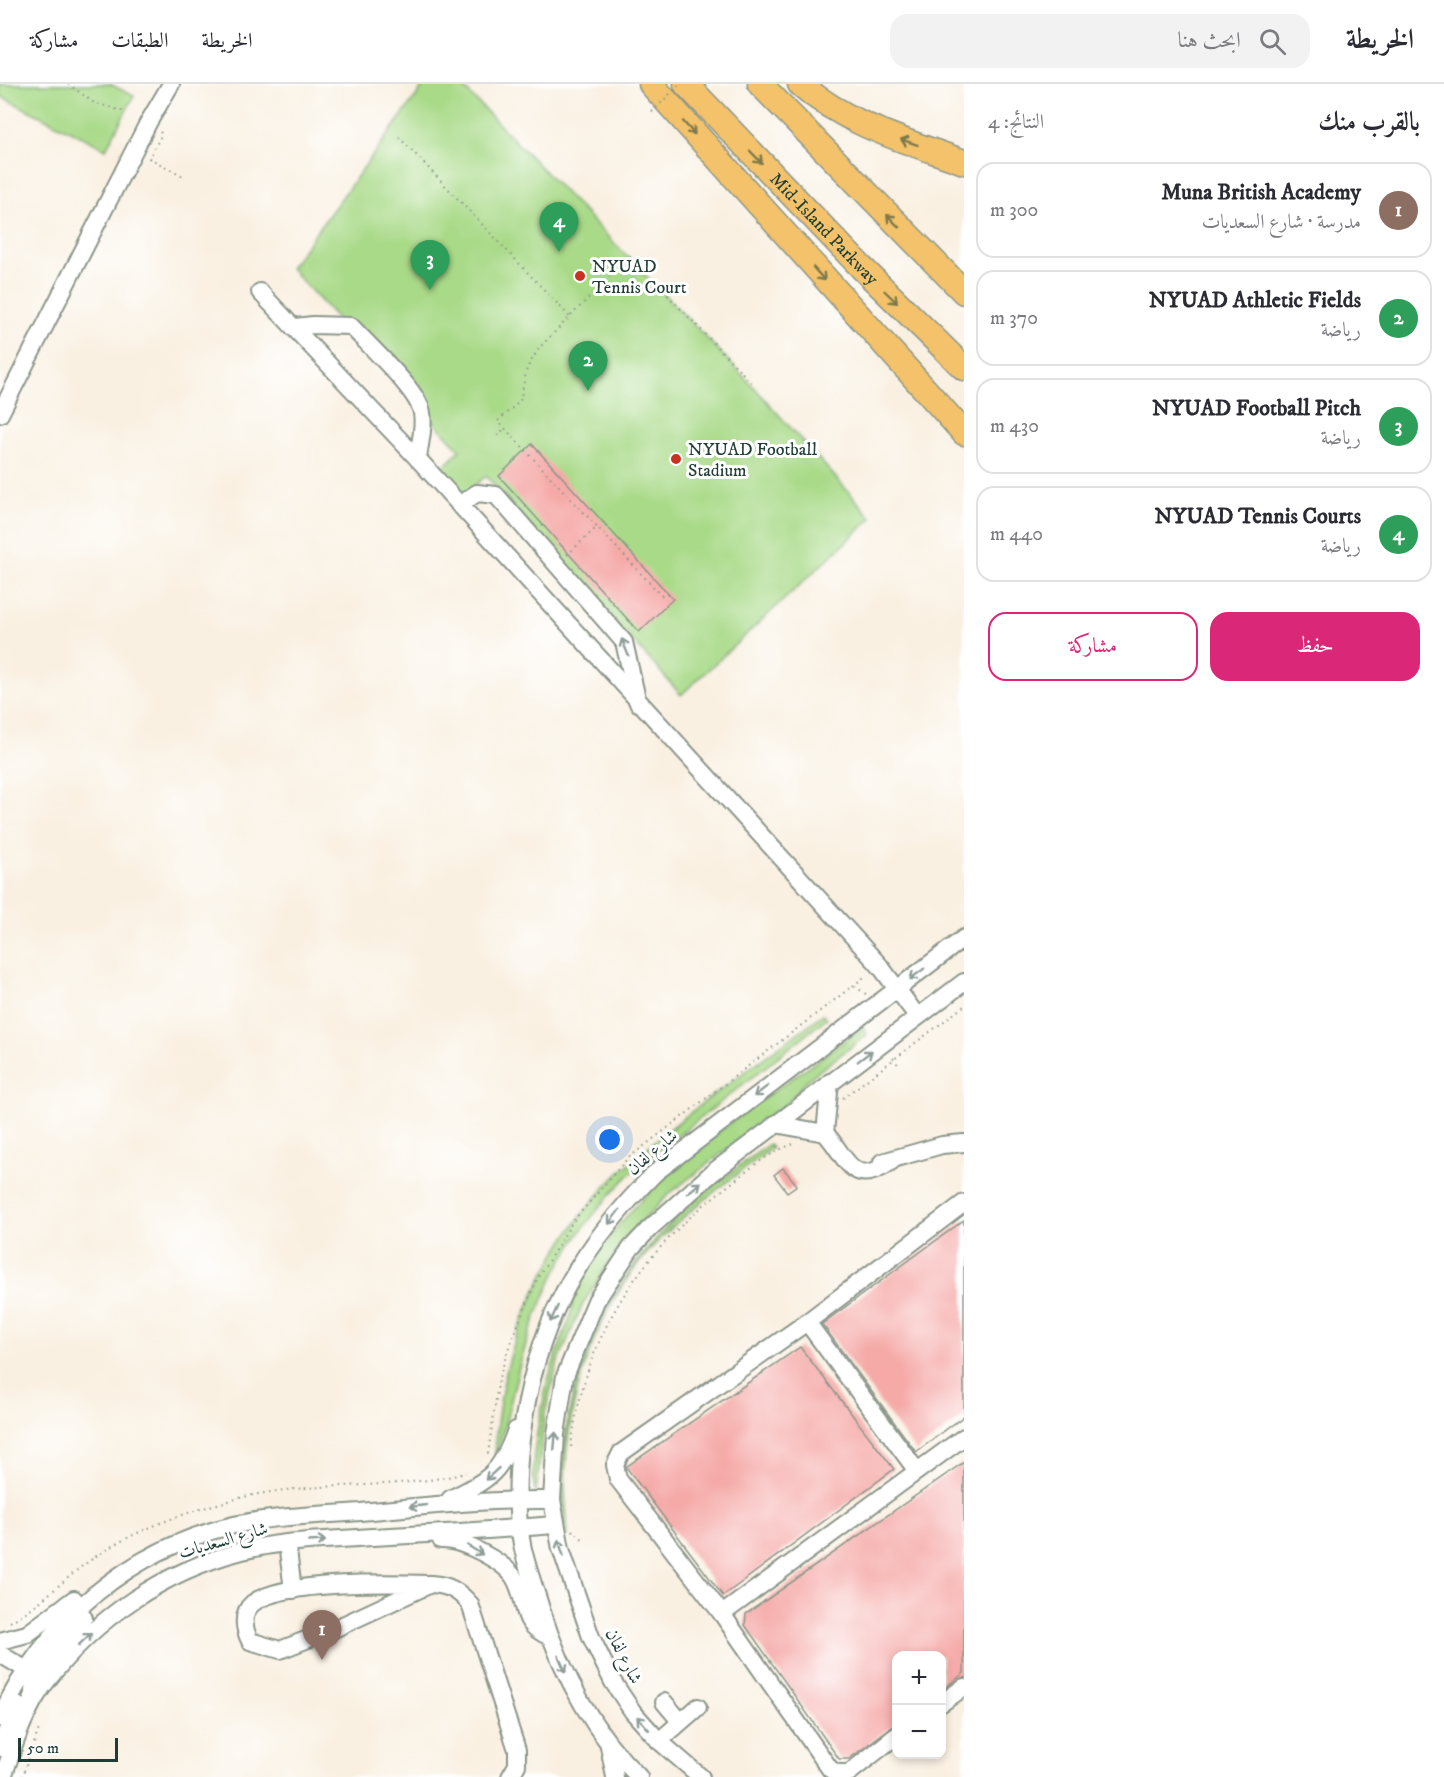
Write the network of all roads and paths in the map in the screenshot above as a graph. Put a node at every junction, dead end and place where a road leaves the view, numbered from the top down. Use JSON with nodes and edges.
{"nodes":[{"id":1,"x":68,"y":84,"type":"edge"},
{"id":2,"x":171,"y":84,"type":"edge"},
{"id":3,"x":651,"y":84,"type":"edge"},
{"id":4,"x":680,"y":84,"type":"edge"},
{"id":5,"x":687,"y":84,"type":"edge"},
{"id":6,"x":760,"y":84,"type":"edge"},
{"id":7,"x":800,"y":84,"type":"edge"},
{"id":8,"x":125,"y":112,"type":"dead end"},
{"id":9,"x":652,"y":112,"type":"dead end"},
{"id":10,"x":156,"y":129,"type":"dead end"},
{"id":11,"x":399,"y":137,"type":"dead end"},
{"id":12,"x":964,"y":162,"type":"edge"},
{"id":13,"x":183,"y":176,"type":"dead end"},
{"id":14,"x":260,"y":292,"type":"dead end"},
{"id":15,"x":964,"y":292,"type":"edge"},
{"id":16,"x":570,"y":317,"type":"junction"},
{"id":17,"x":295,"y":327,"type":"junction"},
{"id":18,"x":964,"y":369,"type":"edge"},
{"id":19,"x":752,"y":383,"type":"dead end"},
{"id":20,"x":0,"y":414,"type":"edge"},
{"id":21,"x":505,"y":428,"type":"junction"},
{"id":22,"x":964,"y":433,"type":"edge"},
{"id":23,"x":498,"y":436,"type":"dead end"},
{"id":24,"x":418,"y":459,"type":"junction"},
{"id":25,"x":459,"y":505,"type":"junction"},
{"id":26,"x":598,"y":526,"type":"junction"},
{"id":27,"x":563,"y":560,"type":"dead end"},
{"id":28,"x":662,"y":596,"type":"dead end"},
{"id":29,"x":638,"y":703,"type":"junction"},
{"id":30,"x":964,"y":938,"type":"edge"},
{"id":31,"x":964,"y":982,"type":"edge"},
{"id":32,"x":855,"y":986,"type":"dead end"},
{"id":33,"x":897,"y":989,"type":"junction"},
{"id":34,"x":870,"y":997,"type":"dead end"},
{"id":35,"x":964,"y":1006,"type":"edge"},
{"id":36,"x":917,"y":1016,"type":"junction"},
{"id":37,"x":891,"y":1053,"type":"dead end"},
{"id":38,"x":894,"y":1059,"type":"junction"},
{"id":39,"x":900,"y":1066,"type":"dead end"},
{"id":40,"x":830,"y":1082,"type":"junction"},
{"id":41,"x":842,"y":1098,"type":"dead end"},
{"id":42,"x":775,"y":1124,"type":"junction"},
{"id":43,"x":825,"y":1133,"type":"junction"},
{"id":44,"x":964,"y":1135,"type":"edge"},
{"id":45,"x":964,"y":1143,"type":"edge"},
{"id":46,"x":794,"y":1144,"type":"dead end"},
{"id":47,"x":942,"y":1145,"type":"junction"},
{"id":48,"x":962,"y":1207,"type":"edge"},
{"id":49,"x":807,"y":1322,"type":"junction"},
{"id":50,"x":526,"y":1404,"type":"junction"},
{"id":51,"x":964,"y":1437,"type":"edge"},
{"id":52,"x":571,"y":1452,"type":"dead end"},
{"id":53,"x":917,"y":1472,"type":"junction"},
{"id":54,"x":518,"y":1500,"type":"junction"},
{"id":55,"x":552,"y":1500,"type":"junction"},
{"id":56,"x":442,"y":1504,"type":"junction"},
{"id":57,"x":562,"y":1523,"type":"junction"},
{"id":58,"x":519,"y":1528,"type":"junction"},
{"id":59,"x":377,"y":1537,"type":"junction"},
{"id":60,"x":576,"y":1540,"type":"dead end"},
{"id":61,"x":287,"y":1543,"type":"junction"},
{"id":62,"x":165,"y":1549,"type":"junction"},
{"id":63,"x":431,"y":1584,"type":"junction"},
{"id":64,"x":293,"y":1590,"type":"junction"},
{"id":65,"x":722,"y":1614,"type":"junction"},
{"id":66,"x":550,"y":1637,"type":"junction"},
{"id":67,"x":0,"y":1641,"type":"edge"},
{"id":68,"x":0,"y":1654,"type":"edge"},
{"id":69,"x":35,"y":1676,"type":"junction"},
{"id":70,"x":964,"y":1687,"type":"edge"},
{"id":71,"x":16,"y":1695,"type":"edge"},
{"id":72,"x":946,"y":1700,"type":"edge"},
{"id":73,"x":664,"y":1702,"type":"dead end"},
{"id":74,"x":698,"y":1707,"type":"dead end"},
{"id":75,"x":0,"y":1718,"type":"edge"},
{"id":76,"x":680,"y":1721,"type":"junction"},
{"id":77,"x":36,"y":1728,"type":"dead end"},
{"id":78,"x":607,"y":1739,"type":"junction"},
{"id":79,"x":892,"y":1740,"type":"edge"},
{"id":80,"x":659,"y":1741,"type":"junction"},
{"id":81,"x":0,"y":1748,"type":"edge"},
{"id":82,"x":3,"y":1777,"type":"edge"},
{"id":83,"x":22,"y":1777,"type":"edge"},
{"id":84,"x":510,"y":1777,"type":"edge"},
{"id":85,"x":615,"y":1777,"type":"edge"},
{"id":86,"x":639,"y":1777,"type":"edge"},
{"id":87,"x":701,"y":1777,"type":"edge"}],
"edges":[{"from":1,"to":8,"type":"path"},
{"from":2,"to":20,"type":"street"},
{"from":3,"to":22,"type":"highway","one_way":true},
{"from":4,"to":9,"type":"path","bridge":true},
{"from":5,"to":18,"type":"highway","name":"Mid-Island Parkway","one_way":true},
{"from":15,"to":6,"type":"highway","one_way":true},
{"from":12,"to":7,"type":"highway","one_way":true},
{"from":10,"to":13,"type":"path"},
{"from":11,"to":16,"type":"path"},
{"from":14,"to":17,"type":"street"},
{"from":16,"to":19,"type":"path"},
{"from":16,"to":21,"type":"path"},
{"from":17,"to":24,"type":"street"},
{"from":17,"to":24,"type":"street"},
{"from":21,"to":23,"type":"path"},
{"from":21,"to":26,"type":"path"},
{"from":24,"to":25,"type":"street"},
{"from":25,"to":29,"type":"street"},
{"from":29,"to":25,"type":"street","one_way":true},
{"from":26,"to":27,"type":"path"},
{"from":26,"to":28,"type":"path"},
{"from":29,"to":33,"type":"street"},
{"from":30,"to":33,"type":"street","name":"شارع لفان","one_way":true},
{"from":31,"to":36,"type":"street"},
{"from":32,"to":34,"type":"path"},
{"from":33,"to":36,"type":"street"},
{"from":33,"to":50,"type":"street","name":"شارع لفان","one_way":true},
{"from":35,"to":38,"type":"path"},
{"from":40,"to":36,"type":"street","one_way":true},
{"from":37,"to":38,"type":"path"},
{"from":38,"to":39,"type":"path"},
{"from":38,"to":41,"type":"path"},
{"from":40,"to":42,"type":"street"},
{"from":40,"to":43,"type":"street"},
{"from":42,"to":43,"type":"street"},
{"from":55,"to":42,"type":"street","one_way":true},
{"from":43,"to":47,"type":"street"},
{"from":44,"to":47,"type":"street"},
{"from":45,"to":47,"type":"street"},
{"from":46,"to":52,"type":"path"},
{"from":48,"to":49,"type":"street"},
{"from":49,"to":53,"type":"street"},
{"from":49,"to":65,"type":"street"},
{"from":50,"to":54,"type":"street","name":"شارع لفان"},
{"from":50,"to":56,"type":"street","one_way":true},
{"from":51,"to":53,"type":"street"},
{"from":53,"to":65,"type":"street"},
{"from":54,"to":55,"type":"street","name":"شارع السعديات"},
{"from":54,"to":56,"type":"street","name":"شارع السعديات"},
{"from":54,"to":58,"type":"street","name":"شارع لفان"},
{"from":55,"to":57,"type":"street","name":"شارع لفان"},
{"from":56,"to":62,"type":"street","name":"شارع السعديات","one_way":true},
{"from":57,"to":58,"type":"street","name":"شارع السعديات"},
{"from":57,"to":60,"type":"path"},
{"from":80,"to":57,"type":"street","name":"شارع لفان","one_way":true},
{"from":58,"to":59,"type":"street","name":"شارع السعديات"},
{"from":58,"to":66,"type":"street"},
{"from":61,"to":59,"type":"street","name":"شارع السعديات","one_way":true},
{"from":59,"to":66,"type":"street","one_way":true},
{"from":61,"to":64,"type":"street"},
{"from":69,"to":61,"type":"street","name":"شارع السعديات","one_way":true},
{"from":62,"to":67,"type":"street"},
{"from":62,"to":69,"type":"street","name":"شارع السعديات"},
{"from":63,"to":64,"type":"street"},
{"from":63,"to":64,"type":"street"},
{"from":63,"to":84,"type":"street"},
{"from":65,"to":79,"type":"street"},
{"from":66,"to":78,"type":"street","one_way":true},
{"from":68,"to":69,"type":"street"},
{"from":69,"to":71,"type":"street","name":"شارع السعديات"},
{"from":69,"to":71,"type":"street","name":"شارع السعديات"},
{"from":70,"to":72,"type":"street"},
{"from":71,"to":75,"type":"street","name":"شارع السعديات"},
{"from":71,"to":81,"type":"street"},
{"from":71,"to":82,"type":"street","name":"شارع السعديات"},
{"from":73,"to":76,"type":"street"},
{"from":74,"to":76,"type":"street"},
{"from":76,"to":80,"type":"street"},
{"from":77,"to":83,"type":"path"},
{"from":78,"to":85,"type":"street"},
{"from":78,"to":86,"type":"street"},
{"from":80,"to":87,"type":"street","name":"شارع لفان"}]}
